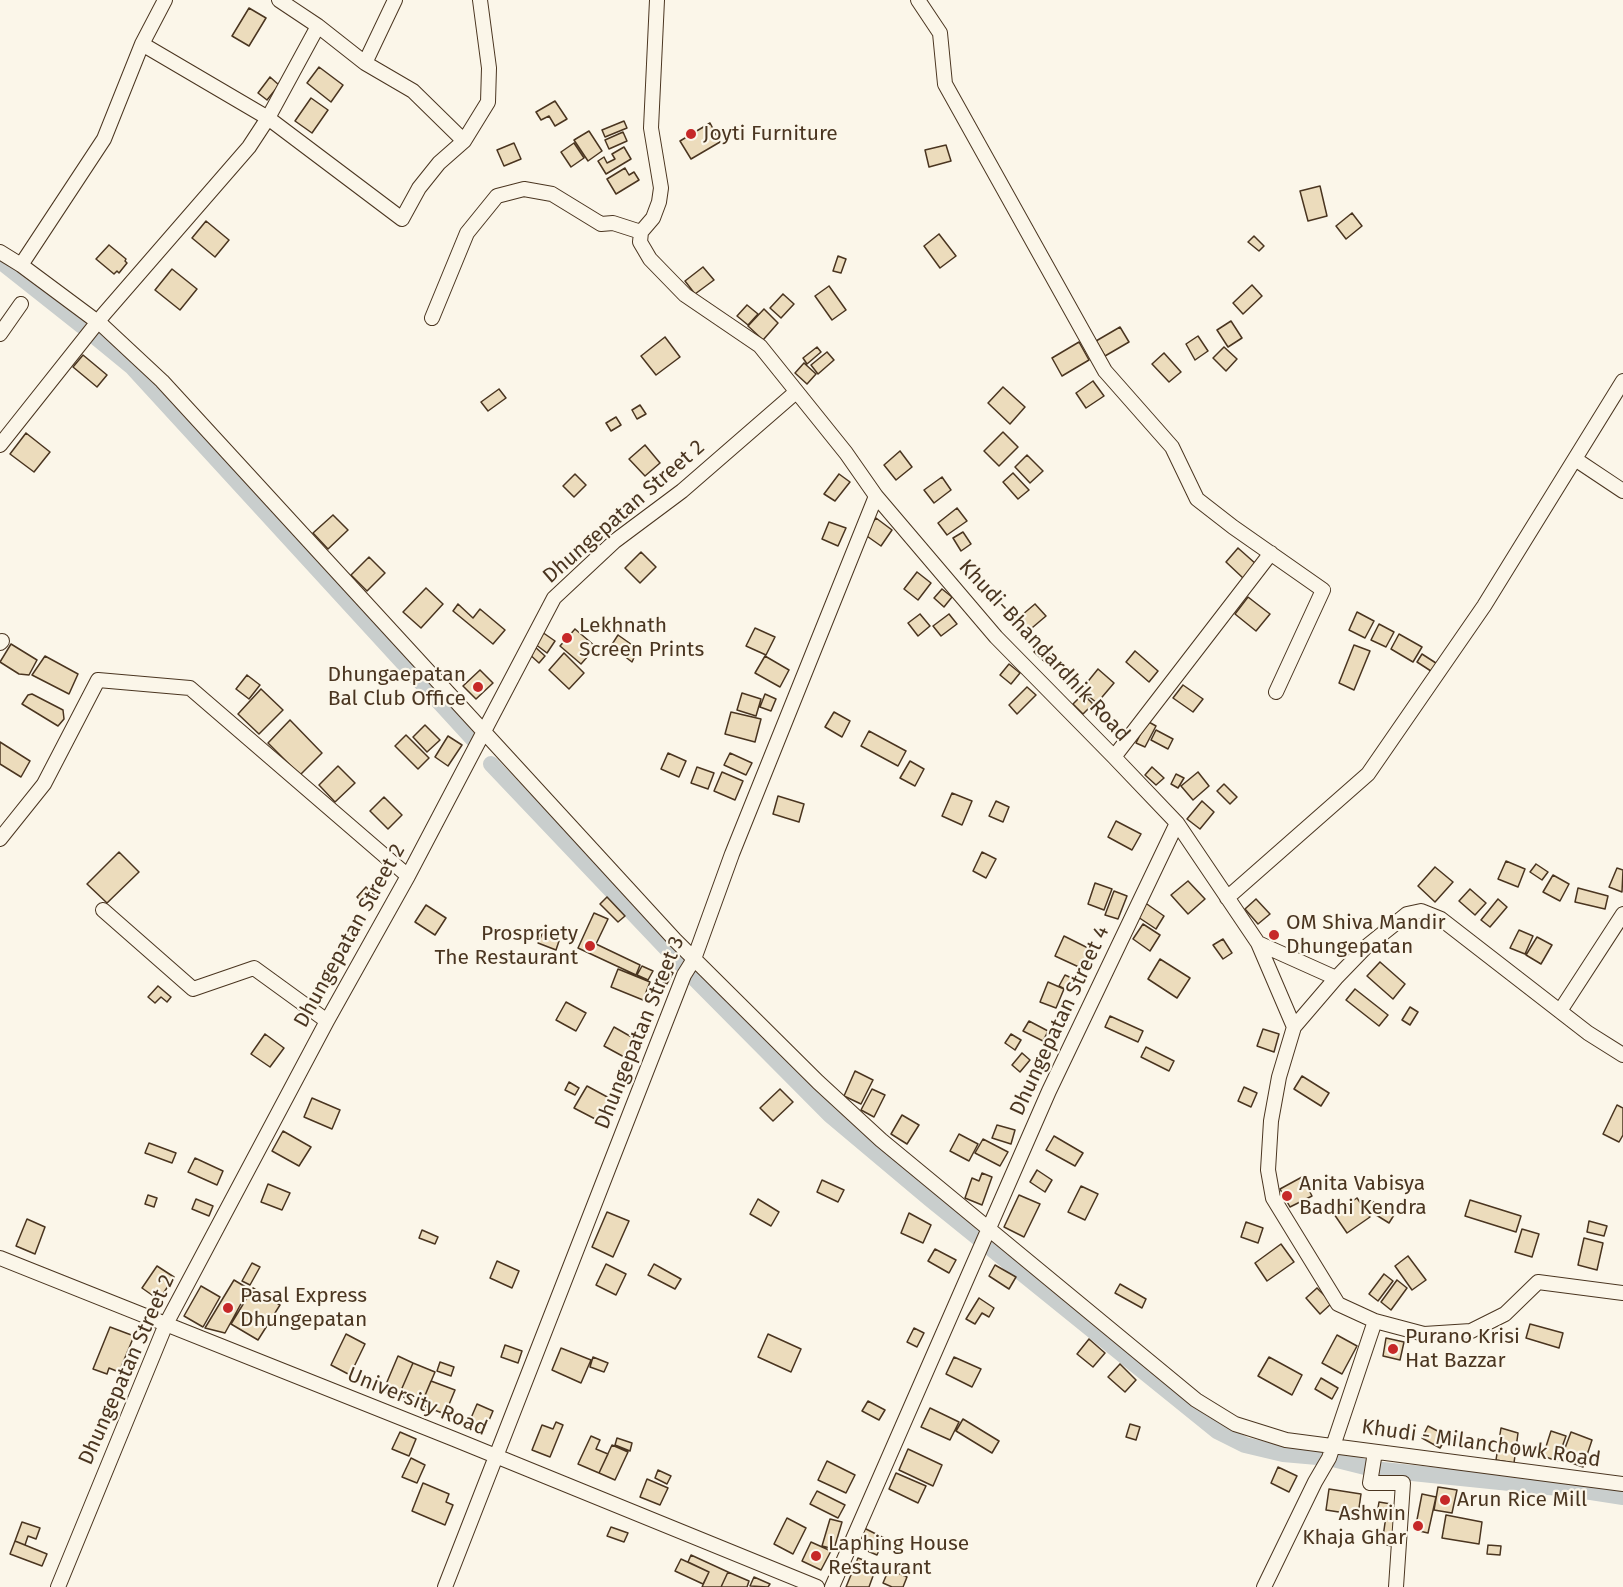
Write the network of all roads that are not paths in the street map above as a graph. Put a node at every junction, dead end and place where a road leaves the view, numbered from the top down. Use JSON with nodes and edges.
{"nodes":[{"id":1,"x":165,"y":0,"type":"edge"},
{"id":2,"x":395,"y":0,"type":"edge"},
{"id":3,"x":480,"y":0,"type":"edge"},
{"id":4,"x":657,"y":0,"type":"edge"},
{"id":5,"x":918,"y":0,"type":"edge"},
{"id":6,"x":287,"y":2,"type":"edge"},
{"id":7,"x":318,"y":26,"type":"junction"},
{"id":8,"x":142,"y":44,"type":"junction"},
{"id":9,"x":365,"y":63,"type":"junction"},
{"id":10,"x":268,"y":118,"type":"junction"},
{"id":11,"x":464,"y":141,"type":"junction"},
{"id":12,"x":641,"y":232,"type":"junction"},
{"id":13,"x":0,"y":252,"type":"edge"},
{"id":14,"x":21,"y":265,"type":"junction"},
{"id":15,"x":21,"y":304,"type":"dead end"},
{"id":16,"x":432,"y":318,"type":"dead end"},
{"id":17,"x":98,"y":322,"type":"junction"},
{"id":18,"x":0,"y":334,"type":"edge"},
{"id":19,"x":1623,"y":381,"type":"edge"},
{"id":20,"x":796,"y":392,"type":"junction"},
{"id":21,"x":0,"y":445,"type":"edge"},
{"id":22,"x":1575,"y":459,"type":"junction"},
{"id":23,"x":1623,"y":491,"type":"edge"},
{"id":24,"x":876,"y":496,"type":"junction"},
{"id":25,"x":1270,"y":553,"type":"junction"},
{"id":26,"x":1276,"y":692,"type":"dead end"},
{"id":27,"x":484,"y":732,"type":"junction"},
{"id":28,"x":1114,"y":757,"type":"junction"},
{"id":29,"x":1177,"y":823,"type":"junction"},
{"id":30,"x":0,"y":839,"type":"edge"},
{"id":31,"x":408,"y":876,"type":"junction"},
{"id":32,"x":1227,"y":898,"type":"junction"},
{"id":33,"x":103,"y":910,"type":"dead end"},
{"id":34,"x":1623,"y":914,"type":"edge"},
{"id":35,"x":1258,"y":943,"type":"junction"},
{"id":36,"x":694,"y":959,"type":"junction"},
{"id":37,"x":1336,"y":978,"type":"junction"},
{"id":38,"x":1560,"y":1011,"type":"junction"},
{"id":39,"x":327,"y":1022,"type":"junction"},
{"id":40,"x":1294,"y":1027,"type":"junction"},
{"id":41,"x":1623,"y":1055,"type":"edge"},
{"id":42,"x":985,"y":1239,"type":"junction"},
{"id":43,"x":0,"y":1258,"type":"edge"},
{"id":44,"x":1623,"y":1293,"type":"edge"},
{"id":45,"x":1375,"y":1321,"type":"junction"},
{"id":46,"x":166,"y":1324,"type":"junction"},
{"id":47,"x":1334,"y":1445,"type":"junction"},
{"id":48,"x":1375,"y":1452,"type":"junction"},
{"id":49,"x":497,"y":1456,"type":"junction"},
{"id":50,"x":1623,"y":1485,"type":"edge"},
{"id":51,"x":58,"y":1587,"type":"edge"},
{"id":52,"x":445,"y":1587,"type":"edge"},
{"id":53,"x":817,"y":1587,"type":"edge"},
{"id":54,"x":832,"y":1587,"type":"edge"},
{"id":55,"x":1264,"y":1587,"type":"edge"},
{"id":56,"x":1395,"y":1587,"type":"edge"}],
"edges":[{"from":1,"to":8,"type":"street"},
{"from":2,"to":9,"type":"street"},
{"from":3,"to":11,"type":"street"},
{"from":4,"to":12,"type":"street"},
{"from":5,"to":25,"type":"street"},
{"from":6,"to":7,"type":"street"},
{"from":7,"to":9,"type":"street"},
{"from":7,"to":10,"type":"street"},
{"from":8,"to":10,"type":"street"},
{"from":8,"to":14,"type":"street"},
{"from":9,"to":11,"type":"street"},
{"from":10,"to":11,"type":"street"},
{"from":10,"to":17,"type":"street"},
{"from":12,"to":16,"type":"street"},
{"from":12,"to":20,"type":"street","name":"Khudi-Bhandardhik Road"},
{"from":13,"to":14,"type":"street","name":"Khudi - Milanchowk Road"},
{"from":14,"to":17,"type":"street","name":"Khudi - Milanchowk Road"},
{"from":15,"to":18,"type":"street"},
{"from":17,"to":21,"type":"street"},
{"from":17,"to":27,"type":"street","name":"Khudi - Milanchowk Road"},
{"from":19,"to":22,"type":"street"},
{"from":20,"to":24,"type":"street","name":"Khudi-Bhandardhik Road"},
{"from":20,"to":27,"type":"street","name":"Dhungepatan Street 2"},
{"from":22,"to":23,"type":"street"},
{"from":22,"to":32,"type":"street"},
{"from":24,"to":28,"type":"street","name":"Khudi-Bhandardhik Road"},
{"from":24,"to":36,"type":"street","name":"Dhungepatan Street 3"},
{"from":25,"to":26,"type":"street"},
{"from":25,"to":28,"type":"street"},
{"from":27,"to":31,"type":"street","name":"Dhungepatan Street 2"},
{"from":27,"to":36,"type":"street","name":"Khudi - Milanchowk Road"},
{"from":28,"to":29,"type":"street","name":"Khudi-Bhandardhik Road"},
{"from":29,"to":32,"type":"street","name":"Khudi-Bhandardhik Road"},
{"from":29,"to":42,"type":"street","name":"Dhungepatan Street 4"},
{"from":30,"to":31,"type":"street"},
{"from":31,"to":39,"type":"street","name":"Dhungepatan Street 2"},
{"from":32,"to":35,"type":"street","name":"Khudi-Bhandardhik Road"},
{"from":33,"to":39,"type":"street"},
{"from":34,"to":38,"type":"street"},
{"from":35,"to":37,"type":"street"},
{"from":35,"to":40,"type":"street","name":"Khudi-Bhandardhik Road"},
{"from":36,"to":42,"type":"street","name":"Khudi - Milanchowk Road"},
{"from":36,"to":49,"type":"street","name":"Dhungepatan Street 3"},
{"from":37,"to":38,"type":"street"},
{"from":37,"to":40,"type":"street"},
{"from":38,"to":41,"type":"street"},
{"from":39,"to":46,"type":"street","name":"Dhungepatan Street 2"},
{"from":40,"to":45,"type":"street"},
{"from":42,"to":47,"type":"street","name":"Khudi - Milanchowk Road"},
{"from":42,"to":54,"type":"street","name":"Dhungepatan Street 4"},
{"from":43,"to":46,"type":"street","name":"University Road"},
{"from":44,"to":45,"type":"street"},
{"from":45,"to":47,"type":"street"},
{"from":46,"to":49,"type":"street","name":"University Road"},
{"from":46,"to":51,"type":"street","name":"Dhungepatan Street 2"},
{"from":47,"to":48,"type":"street","name":"Khudi - Milanchowk Road"},
{"from":47,"to":55,"type":"street"},
{"from":48,"to":50,"type":"street","name":"Khudi - Milanchowk Road"},
{"from":48,"to":56,"type":"street"},
{"from":49,"to":52,"type":"street","name":"Dhungepatan Street 3"},
{"from":49,"to":53,"type":"street","name":"University Road"}]}
